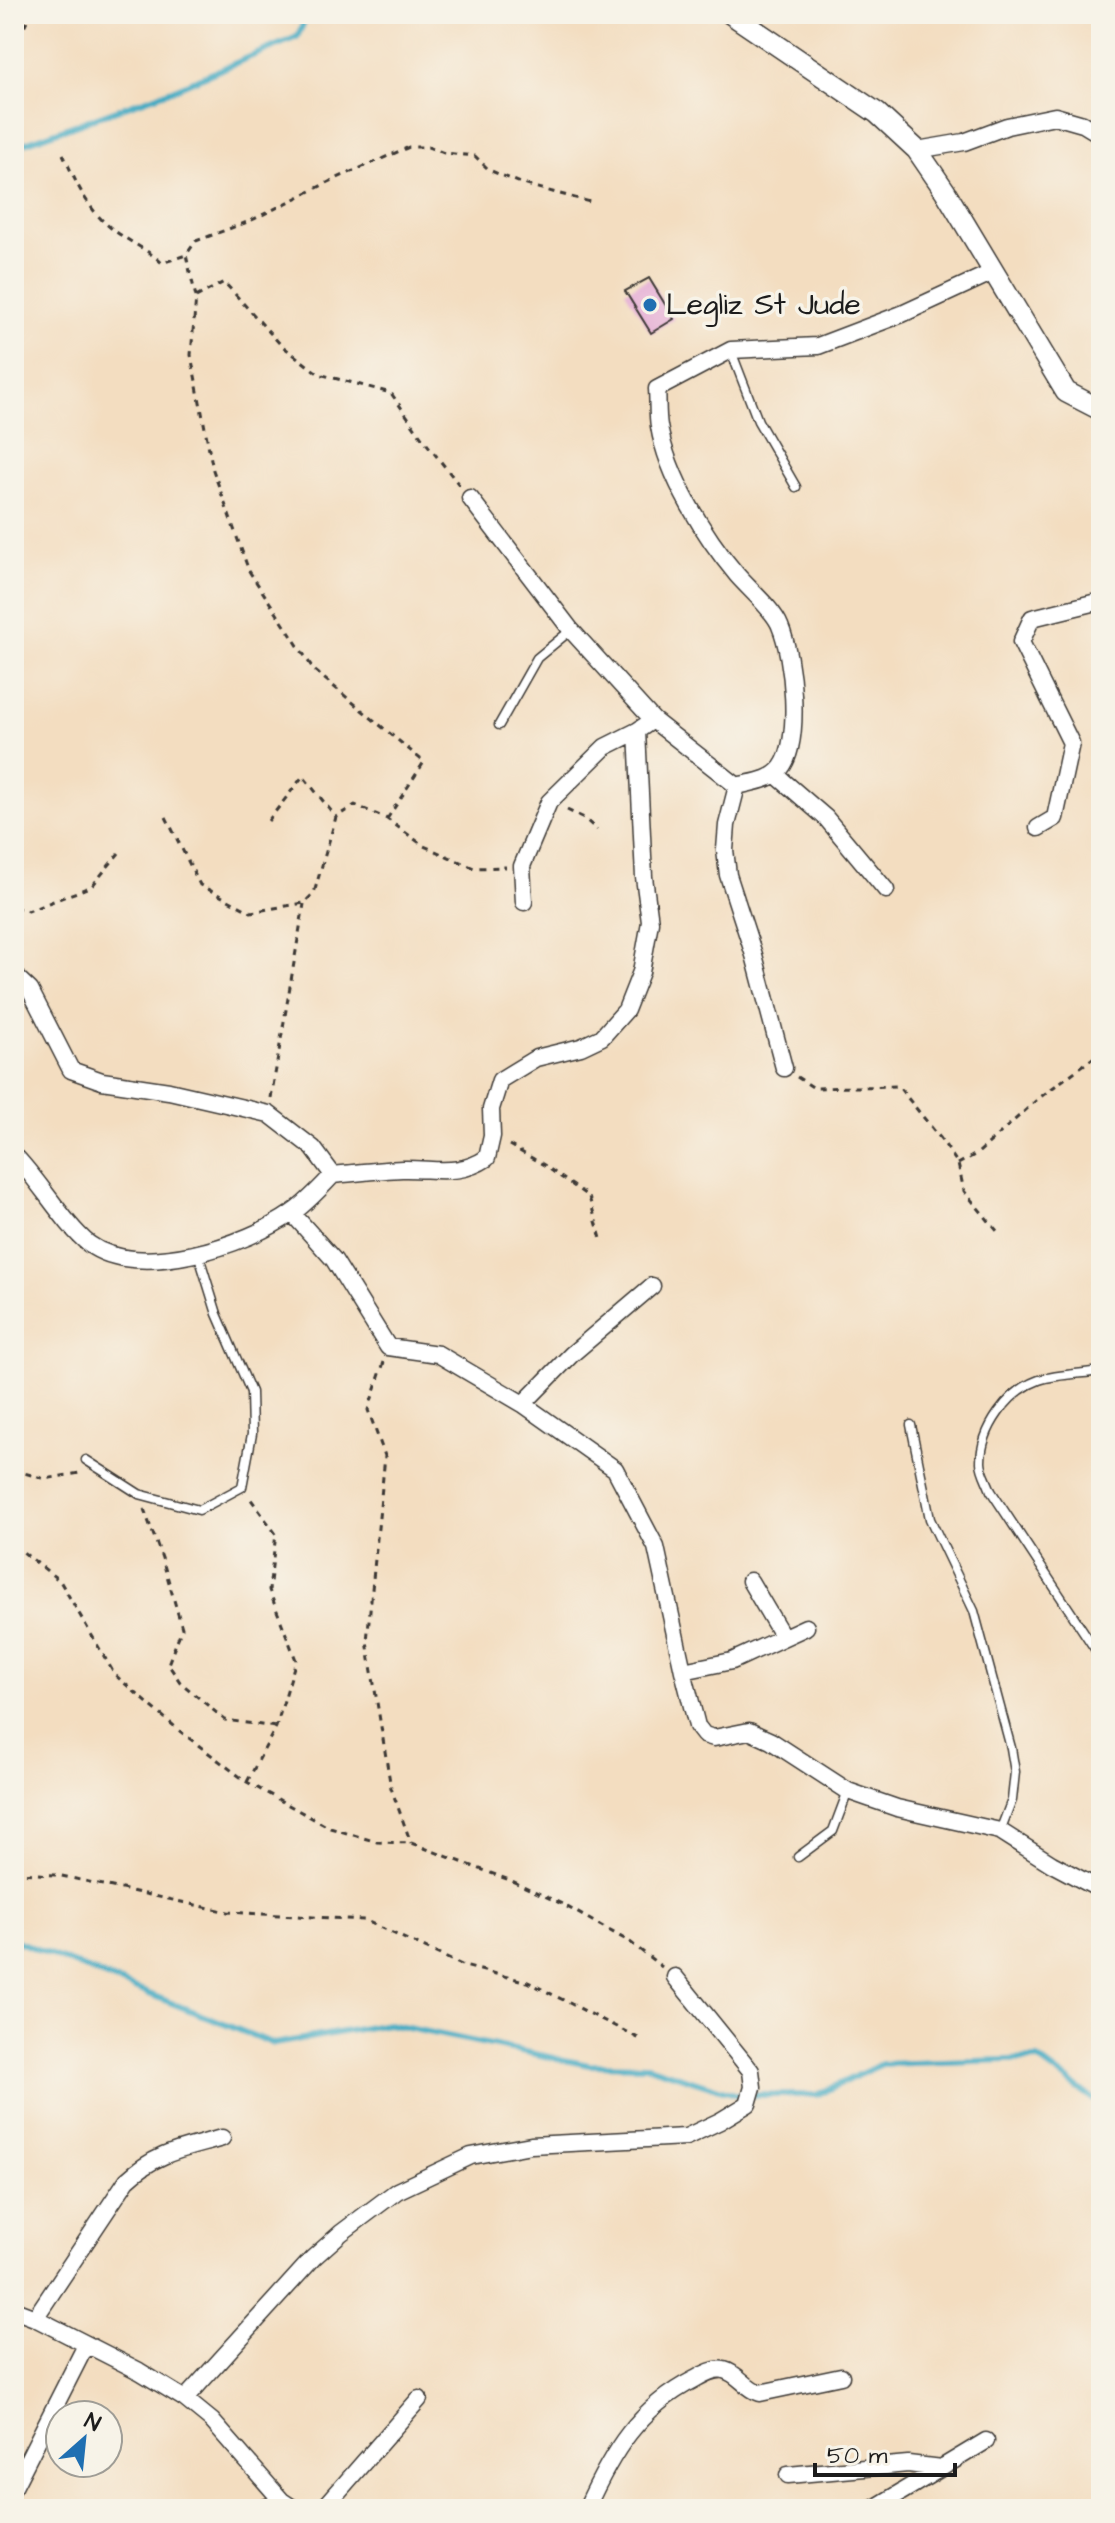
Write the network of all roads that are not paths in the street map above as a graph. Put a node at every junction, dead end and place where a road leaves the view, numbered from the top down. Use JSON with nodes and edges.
{"nodes":[{"id":1,"x":731,"y":14,"type":"edge"},
{"id":2,"x":1101,"y":135,"type":"edge"},
{"id":3,"x":917,"y":150,"type":"junction"},
{"id":4,"x":993,"y":272,"type":"junction"},
{"id":5,"x":731,"y":350,"type":"junction"},
{"id":6,"x":1101,"y":410,"type":"edge"},
{"id":7,"x":796,"y":487,"type":"dead end"},
{"id":8,"x":470,"y":498,"type":"road end"},
{"id":9,"x":1101,"y":601,"type":"edge"},
{"id":10,"x":571,"y":630,"type":"junction"},
{"id":11,"x":653,"y":720,"type":"junction"},
{"id":12,"x":499,"y":725,"type":"dead end"},
{"id":13,"x":637,"y":731,"type":"junction"},
{"id":14,"x":775,"y":774,"type":"junction"},
{"id":15,"x":737,"y":786,"type":"junction"},
{"id":16,"x":1038,"y":828,"type":"dead end"},
{"id":17,"x":886,"y":890,"type":"dead end"},
{"id":18,"x":524,"y":902,"type":"dead end"},
{"id":19,"x":14,"y":975,"type":"edge"},
{"id":20,"x":784,"y":1068,"type":"road end"},
{"id":21,"x":14,"y":1155,"type":"edge"},
{"id":22,"x":333,"y":1175,"type":"junction"},
{"id":23,"x":292,"y":1213,"type":"junction"},
{"id":24,"x":198,"y":1253,"type":"junction"},
{"id":25,"x":652,"y":1286,"type":"dead end"},
{"id":26,"x":1101,"y":1371,"type":"edge"},
{"id":27,"x":523,"y":1404,"type":"junction"},
{"id":28,"x":911,"y":1425,"type":"dead end"},
{"id":29,"x":86,"y":1460,"type":"dead end"},
{"id":30,"x":750,"y":1581,"type":"dead end"},
{"id":31,"x":806,"y":1627,"type":"dead end"},
{"id":32,"x":783,"y":1637,"type":"junction"},
{"id":33,"x":1101,"y":1658,"type":"edge"},
{"id":34,"x":683,"y":1671,"type":"junction"},
{"id":35,"x":848,"y":1791,"type":"junction"},
{"id":36,"x":1000,"y":1831,"type":"junction"},
{"id":37,"x":798,"y":1857,"type":"dead end"},
{"id":38,"x":1101,"y":1890,"type":"edge"},
{"id":39,"x":675,"y":1977,"type":"road end"},
{"id":40,"x":222,"y":2138,"type":"dead end"},
{"id":41,"x":14,"y":2310,"type":"edge"},
{"id":42,"x":35,"y":2318,"type":"junction"},
{"id":43,"x":86,"y":2345,"type":"junction"},
{"id":44,"x":841,"y":2376,"type":"dead end"},
{"id":45,"x":185,"y":2399,"type":"junction"},
{"id":46,"x":419,"y":2399,"type":"dead end"},
{"id":47,"x":986,"y":2441,"type":"dead end"},
{"id":48,"x":941,"y":2468,"type":"junction"},
{"id":49,"x":788,"y":2475,"type":"dead end"},
{"id":50,"x":14,"y":2487,"type":"edge"},
{"id":51,"x":288,"y":2505,"type":"edge"},
{"id":52,"x":262,"y":2509,"type":"edge"},
{"id":53,"x":323,"y":2509,"type":"edge"},
{"id":54,"x":586,"y":2509,"type":"edge"},
{"id":55,"x":873,"y":2509,"type":"edge"}],
"edges":[{"from":1,"to":3,"type":"street"},
{"from":2,"to":3,"type":"street"},
{"from":3,"to":4,"type":"street"},
{"from":4,"to":5,"type":"street"},
{"from":4,"to":6,"type":"street"},
{"from":5,"to":7,"type":"lane"},
{"from":5,"to":14,"type":"street"},
{"from":8,"to":10,"type":"street"},
{"from":9,"to":16,"type":"street"},
{"from":10,"to":11,"type":"street"},
{"from":10,"to":12,"type":"lane"},
{"from":11,"to":13,"type":"street"},
{"from":11,"to":15,"type":"street"},
{"from":13,"to":18,"type":"street"},
{"from":13,"to":22,"type":"street"},
{"from":14,"to":15,"type":"street"},
{"from":14,"to":17,"type":"street"},
{"from":15,"to":20,"type":"street"},
{"from":19,"to":22,"type":"street"},
{"from":21,"to":24,"type":"street"},
{"from":22,"to":23,"type":"street"},
{"from":23,"to":24,"type":"street"},
{"from":23,"to":27,"type":"street"},
{"from":24,"to":29,"type":"lane"},
{"from":25,"to":27,"type":"street"},
{"from":26,"to":33,"type":"lane"},
{"from":27,"to":34,"type":"street"},
{"from":28,"to":36,"type":"lane"},
{"from":30,"to":32,"type":"street"},
{"from":31,"to":32,"type":"street"},
{"from":32,"to":34,"type":"street"},
{"from":34,"to":35,"type":"street"},
{"from":35,"to":36,"type":"street"},
{"from":35,"to":37,"type":"lane"},
{"from":36,"to":38,"type":"street"},
{"from":39,"to":45,"type":"street"},
{"from":40,"to":42,"type":"street"},
{"from":41,"to":42,"type":"street"},
{"from":42,"to":43,"type":"street"},
{"from":43,"to":45,"type":"street"},
{"from":43,"to":50,"type":"street"},
{"from":44,"to":54,"type":"street"},
{"from":45,"to":51,"type":"street"},
{"from":46,"to":53,"type":"street"},
{"from":47,"to":48,"type":"street"},
{"from":48,"to":49,"type":"street"},
{"from":48,"to":55,"type":"street"},
{"from":51,"to":52,"type":"street"}]}
